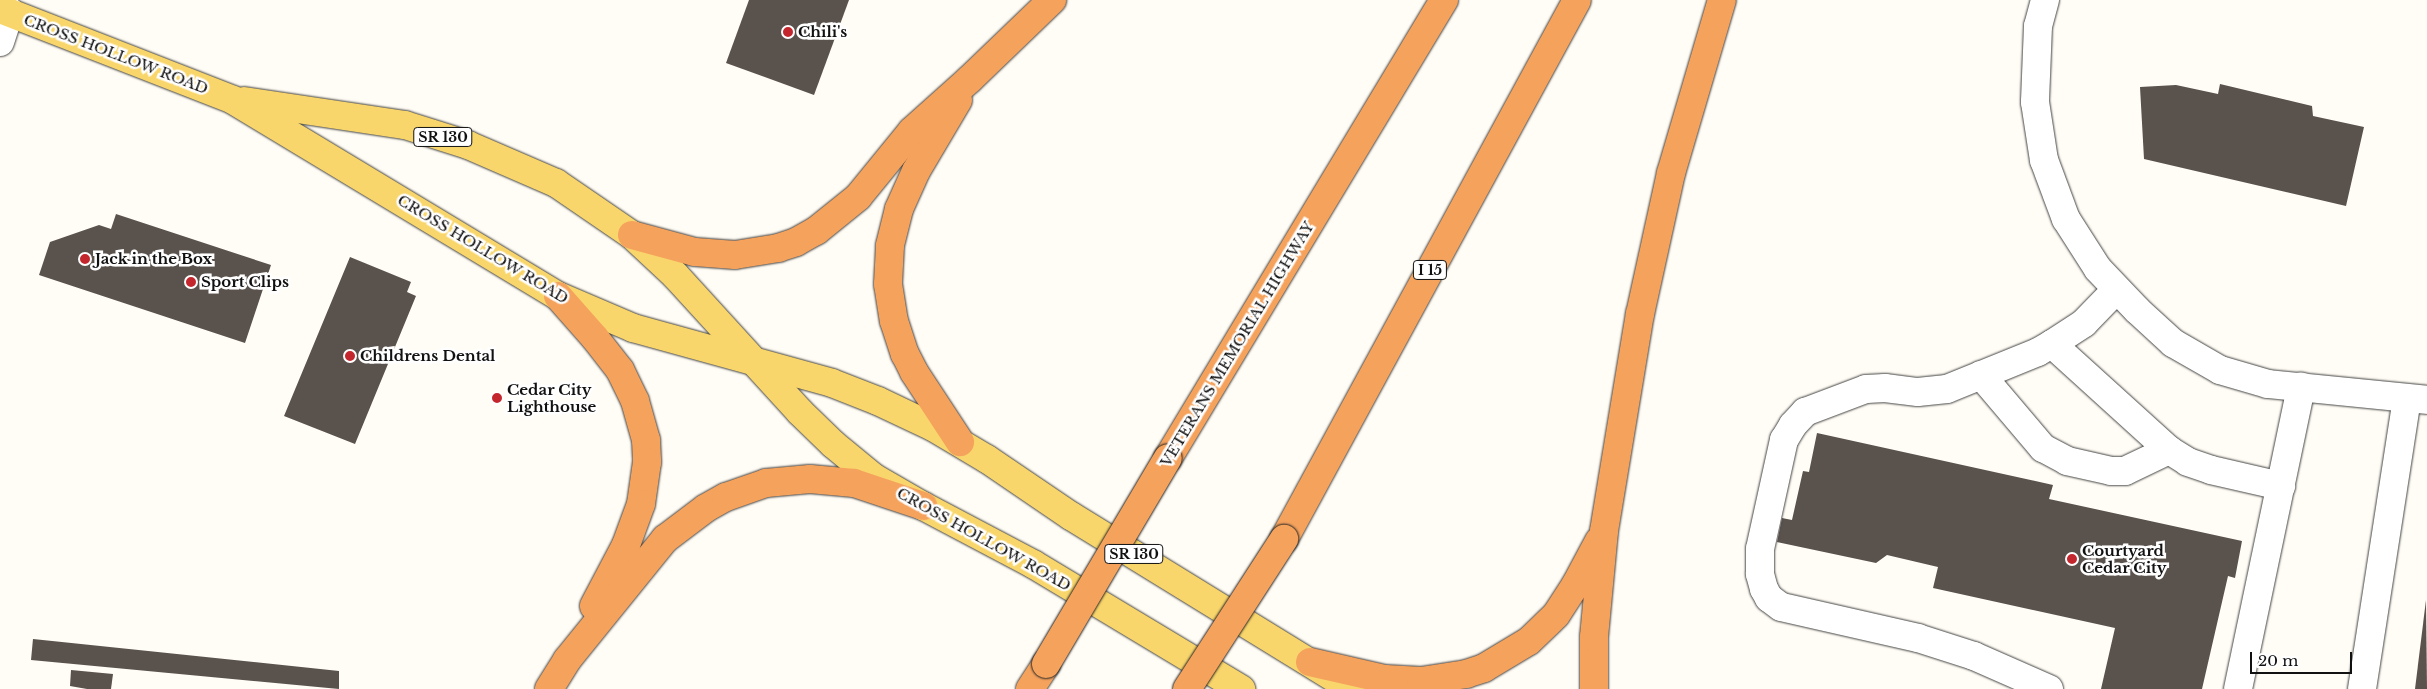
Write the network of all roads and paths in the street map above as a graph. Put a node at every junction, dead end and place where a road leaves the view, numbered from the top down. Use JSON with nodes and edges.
{"nodes":[{"id":1,"x":1052,"y":0,"type":"edge"},
{"id":2,"x":1444,"y":0,"type":"edge"},
{"id":3,"x":1577,"y":0,"type":"edge"},
{"id":4,"x":1722,"y":0,"type":"edge"},
{"id":5,"x":2045,"y":0,"type":"edge"},
{"id":6,"x":8,"y":7,"type":"edge"},
{"id":7,"x":0,"y":42,"type":"edge"},
{"id":8,"x":970,"y":79,"type":"junction"},
{"id":9,"x":233,"y":100,"type":"junction"},
{"id":10,"x":632,"y":235,"type":"junction"},
{"id":11,"x":2117,"y":289,"type":"junction"},
{"id":12,"x":558,"y":296,"type":"junction"},
{"id":13,"x":2052,"y":344,"type":"junction"},
{"id":14,"x":750,"y":359,"type":"junction"},
{"id":15,"x":1981,"y":375,"type":"junction"},
{"id":16,"x":2301,"y":387,"type":"junction"},
{"id":17,"x":2417,"y":399,"type":"edge"},
{"id":18,"x":960,"y":442,"type":"junction"},
{"id":19,"x":2169,"y":450,"type":"junction"},
{"id":20,"x":2281,"y":486,"type":"junction"},
{"id":21,"x":923,"y":506,"type":"junction"},
{"id":22,"x":1604,"y":531,"type":"junction"},
{"id":23,"x":567,"y":660,"type":"junction"},
{"id":24,"x":1310,"y":662,"type":"junction"},
{"id":25,"x":549,"y":689,"type":"edge"},
{"id":26,"x":1030,"y":689,"type":"edge"},
{"id":27,"x":1187,"y":689,"type":"edge"},
{"id":28,"x":1241,"y":689,"type":"edge"},
{"id":29,"x":1352,"y":689,"type":"edge"},
{"id":30,"x":1594,"y":689,"type":"edge"},
{"id":31,"x":2049,"y":689,"type":"edge"},
{"id":32,"x":2238,"y":689,"type":"edge"},
{"id":33,"x":2362,"y":689,"type":"edge"}],
"edges":[{"from":1,"to":8,"type":"highway"},
{"from":2,"to":26,"type":"highway","name":"VETERANS MEMORIAL HIGHWAY","bridge":true},
{"from":3,"to":27,"type":"highway","number":"I 15","bridge":true},
{"from":4,"to":22,"type":"highway"},
{"from":5,"to":11,"type":"street"},
{"from":6,"to":7,"type":"street"},
{"from":6,"to":9,"type":"main road","name":"CROSS HOLLOW ROAD","number":"SR 130"},
{"from":8,"to":10,"type":"highway"},
{"from":8,"to":18,"type":"highway"},
{"from":9,"to":10,"type":"main road","name":"CROSS HOLLOW ROAD","number":"SR 130"},
{"from":9,"to":12,"type":"main road","name":"CROSS HOLLOW ROAD","number":"SR 130"},
{"from":10,"to":14,"type":"main road","name":"CROSS HOLLOW ROAD","number":"SR 130"},
{"from":11,"to":13,"type":"street"},
{"from":11,"to":16,"type":"street"},
{"from":12,"to":14,"type":"main road","name":"CROSS HOLLOW ROAD","number":"SR 130"},
{"from":12,"to":23,"type":"highway"},
{"from":13,"to":15,"type":"street"},
{"from":13,"to":19,"type":"street"},
{"from":14,"to":18,"type":"main road","name":"CROSS HOLLOW ROAD","number":"SR 130"},
{"from":14,"to":21,"type":"main road","name":"CROSS HOLLOW ROAD","number":"SR 130"},
{"from":15,"to":19,"type":"street"},
{"from":15,"to":31,"type":"street"},
{"from":16,"to":17,"type":"street"},
{"from":16,"to":20,"type":"street"},
{"from":17,"to":33,"type":"street"},
{"from":18,"to":24,"type":"main road","name":"CROSS HOLLOW ROAD","number":"SR 130"},
{"from":19,"to":20,"type":"street"},
{"from":20,"to":32,"type":"street"},
{"from":21,"to":23,"type":"highway"},
{"from":21,"to":28,"type":"main road","name":"CROSS HOLLOW ROAD"},
{"from":22,"to":24,"type":"highway"},
{"from":22,"to":30,"type":"highway"},
{"from":23,"to":25,"type":"highway"},
{"from":24,"to":29,"type":"main road","name":"CROSS HOLLOW ROAD","number":"SR 130"}]}
